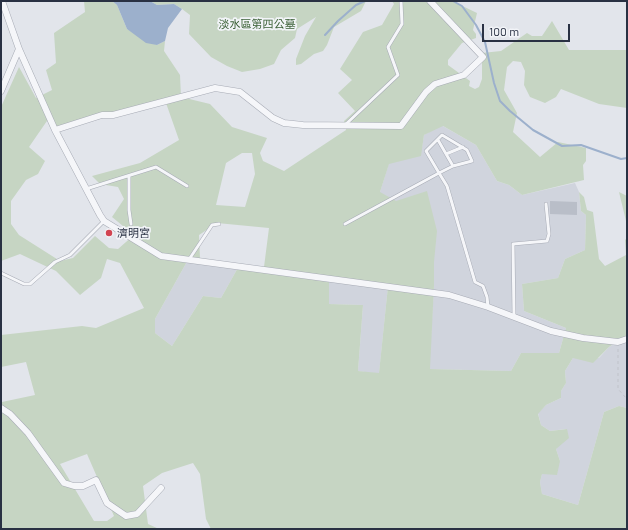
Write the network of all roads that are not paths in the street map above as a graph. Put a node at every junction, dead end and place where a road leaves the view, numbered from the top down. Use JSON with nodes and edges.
{"nodes":[{"id":1,"x":2,"y":1,"type":"edge"},
{"id":2,"x":401,"y":1,"type":"edge"},
{"id":3,"x":430,"y":1,"type":"edge"},
{"id":4,"x":19,"y":49,"type":"junction"},
{"id":5,"x":1,"y":91,"type":"edge"},
{"id":6,"x":345,"y":125,"type":"junction"},
{"id":7,"x":55,"y":130,"type":"junction"},
{"id":8,"x":438,"y":140,"type":"junction"},
{"id":9,"x":463,"y":147,"type":"junction"},
{"id":10,"x":446,"y":154,"type":"junction"},
{"id":11,"x":452,"y":166,"type":"junction"},
{"id":12,"x":439,"y":173,"type":"junction"},
{"id":13,"x":129,"y":176,"type":"junction"},
{"id":14,"x":187,"y":186,"type":"dead end"},
{"id":15,"x":86,"y":189,"type":"junction"},
{"id":16,"x":546,"y":204,"type":"dead end"},
{"id":17,"x":104,"y":221,"type":"junction"},
{"id":18,"x":131,"y":224,"type":"dead end"},
{"id":19,"x":219,"y":224,"type":"dead end"},
{"id":20,"x":346,"y":224,"type":"dead end"},
{"id":21,"x":190,"y":258,"type":"junction"},
{"id":22,"x":1,"y":273,"type":"edge"},
{"id":23,"x":488,"y":307,"type":"junction"},
{"id":24,"x":514,"y":316,"type":"junction"},
{"id":25,"x":627,"y":339,"type":"edge"},
{"id":26,"x":1,"y":408,"type":"edge"},
{"id":27,"x":161,"y":488,"type":"dead end"}],
"edges":[{"from":1,"to":4,"type":"street"},
{"from":2,"to":6,"type":"lane"},
{"from":3,"to":6,"type":"street"},
{"from":4,"to":5,"type":"street"},
{"from":4,"to":7,"type":"street"},
{"from":6,"to":7,"type":"street"},
{"from":7,"to":15,"type":"street"},
{"from":8,"to":9,"type":"lane"},
{"from":8,"to":10,"type":"lane"},
{"from":8,"to":12,"type":"lane"},
{"from":9,"to":10,"type":"lane"},
{"from":9,"to":11,"type":"lane"},
{"from":10,"to":11,"type":"lane"},
{"from":11,"to":12,"type":"lane"},
{"from":12,"to":20,"type":"lane"},
{"from":12,"to":23,"type":"lane"},
{"from":13,"to":14,"type":"lane"},
{"from":13,"to":15,"type":"lane"},
{"from":13,"to":18,"type":"lane"},
{"from":15,"to":17,"type":"street"},
{"from":16,"to":24,"type":"lane"},
{"from":17,"to":21,"type":"street"},
{"from":17,"to":22,"type":"lane"},
{"from":19,"to":21,"type":"lane"},
{"from":21,"to":23,"type":"street"},
{"from":23,"to":24,"type":"street"},
{"from":24,"to":25,"type":"street"},
{"from":26,"to":27,"type":"street"}]}
